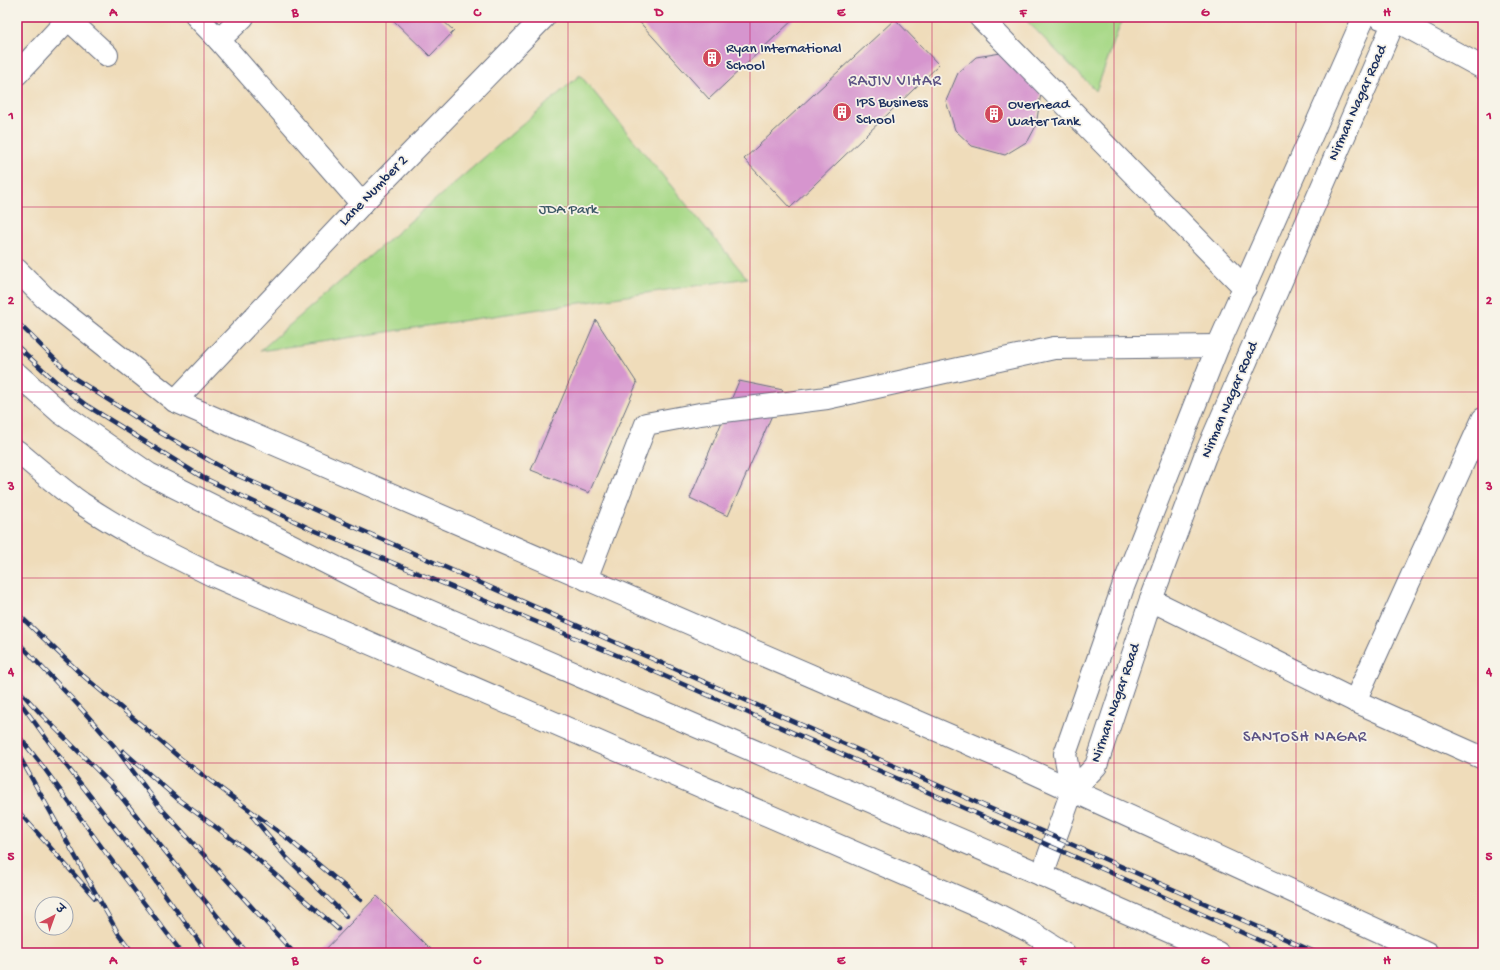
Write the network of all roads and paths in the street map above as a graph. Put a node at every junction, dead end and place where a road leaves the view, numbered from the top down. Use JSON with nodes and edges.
{"nodes":[{"id":1,"x":197,"y":17,"type":"edge"},
{"id":2,"x":243,"y":17,"type":"edge"},
{"id":3,"x":544,"y":17,"type":"edge"},
{"id":4,"x":980,"y":17,"type":"edge"},
{"id":5,"x":1364,"y":17,"type":"edge"},
{"id":6,"x":69,"y":18,"type":"edge"},
{"id":7,"x":1389,"y":18,"type":"edge"},
{"id":8,"x":219,"y":40,"type":"junction"},
{"id":9,"x":107,"y":54,"type":"dead end"},
{"id":10,"x":1483,"y":68,"type":"edge"},
{"id":11,"x":17,"y":74,"type":"edge"},
{"id":12,"x":362,"y":204,"type":"junction"},
{"id":13,"x":17,"y":270,"type":"edge"},
{"id":14,"x":1245,"y":288,"type":"junction"},
{"id":15,"x":1218,"y":346,"type":"junction"},
{"id":16,"x":17,"y":374,"type":"edge"},
{"id":17,"x":174,"y":401,"type":"junction"},
{"id":18,"x":1483,"y":419,"type":"edge"},
{"id":19,"x":17,"y":451,"type":"edge"},
{"id":20,"x":586,"y":579,"type":"junction"},
{"id":21,"x":1151,"y":600,"type":"junction"},
{"id":22,"x":1355,"y":701,"type":"junction"},
{"id":23,"x":1483,"y":758,"type":"edge"},
{"id":24,"x":1072,"y":791,"type":"junction"},
{"id":25,"x":1042,"y":875,"type":"junction"},
{"id":26,"x":1064,"y":953,"type":"edge"},
{"id":27,"x":1218,"y":953,"type":"edge"},
{"id":28,"x":1428,"y":953,"type":"edge"}],
"edges":[{"from":1,"to":8,"type":"street"},
{"from":2,"to":8,"type":"street"},
{"from":3,"to":12,"type":"street","name":"Lane Number 2"},
{"from":4,"to":14,"type":"street"},
{"from":5,"to":14,"type":"street","name":"Nirman Nagar Road"},
{"from":6,"to":9,"type":"street"},
{"from":6,"to":11,"type":"street"},
{"from":7,"to":10,"type":"street"},
{"from":7,"to":21,"type":"street","name":"Nirman Nagar Road"},
{"from":8,"to":12,"type":"street"},
{"from":12,"to":17,"type":"street","name":"Lane Number 2"},
{"from":13,"to":17,"type":"street"},
{"from":14,"to":15,"type":"street","name":"Nirman Nagar Road"},
{"from":15,"to":20,"type":"street"},
{"from":15,"to":24,"type":"street","name":"Nirman Nagar Road"},
{"from":16,"to":25,"type":"street"},
{"from":17,"to":20,"type":"street"},
{"from":18,"to":22,"type":"street"},
{"from":19,"to":26,"type":"street"},
{"from":20,"to":24,"type":"street"},
{"from":21,"to":22,"type":"street"},
{"from":21,"to":24,"type":"street","name":"Nirman Nagar Road"},
{"from":22,"to":23,"type":"street"},
{"from":24,"to":25,"type":"street"},
{"from":24,"to":28,"type":"street"},
{"from":25,"to":27,"type":"street"}]}
